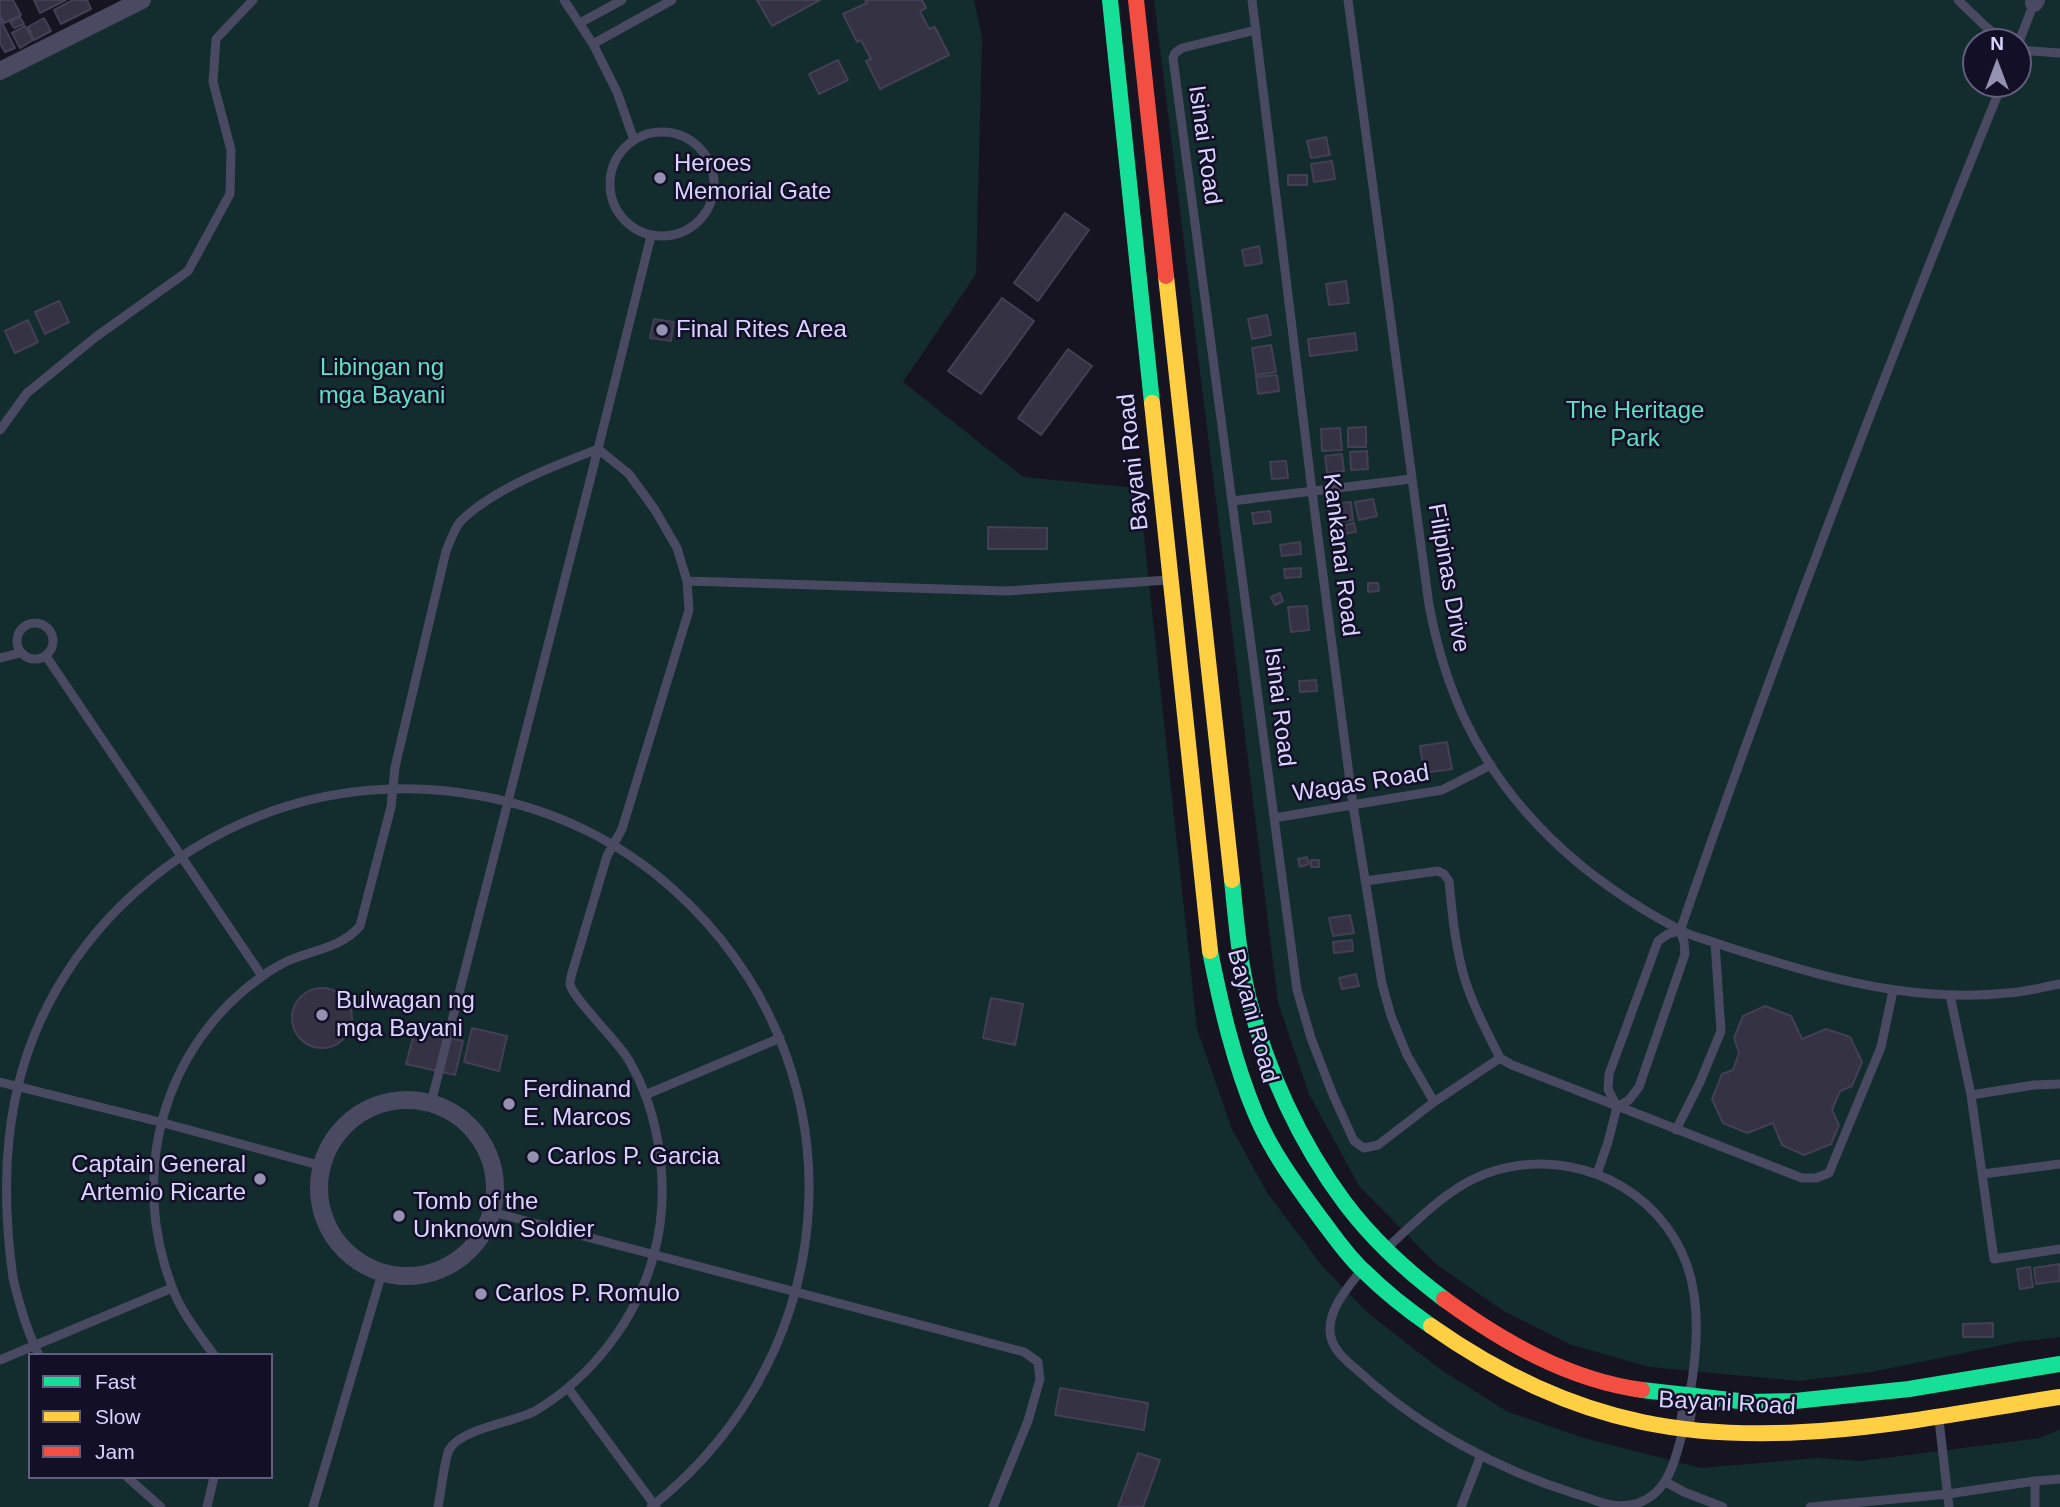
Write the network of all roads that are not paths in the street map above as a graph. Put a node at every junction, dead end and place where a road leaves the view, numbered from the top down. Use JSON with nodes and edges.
{"nodes":[{"id":1,"x":142,"y":0,"type":"edge"},
{"id":2,"x":253,"y":0,"type":"edge"},
{"id":3,"x":564,"y":0,"type":"edge"},
{"id":4,"x":622,"y":0,"type":"edge"},
{"id":5,"x":672,"y":0,"type":"edge"},
{"id":6,"x":1110,"y":0,"type":"edge"},
{"id":7,"x":1136,"y":0,"type":"edge"},
{"id":8,"x":1252,"y":0,"type":"edge"},
{"id":9,"x":1348,"y":0,"type":"edge"},
{"id":10,"x":1958,"y":0,"type":"edge"},
{"id":11,"x":2035,"y":2,"type":"edge"},
{"id":12,"x":580,"y":23,"type":"junction"},
{"id":13,"x":1989,"y":28,"type":"edge"},
{"id":14,"x":2024,"y":28,"type":"edge"},
{"id":15,"x":1256,"y":30,"type":"junction"},
{"id":16,"x":593,"y":44,"type":"junction"},
{"id":17,"x":2032,"y":51,"type":"edge"},
{"id":18,"x":2060,"y":53,"type":"edge"},
{"id":19,"x":0,"y":71,"type":"edge"},
{"id":20,"x":1996,"y":98,"type":"edge"},
{"id":21,"x":634,"y":140,"type":"junction"},
{"id":22,"x":651,"y":236,"type":"junction"},
{"id":23,"x":0,"y":430,"type":"edge"},
{"id":24,"x":598,"y":450,"type":"junction"},
{"id":25,"x":1411,"y":479,"type":"junction"},
{"id":26,"x":1312,"y":491,"type":"junction"},
{"id":27,"x":1232,"y":501,"type":"junction"},
{"id":28,"x":1170,"y":580,"type":"junction"},
{"id":29,"x":687,"y":581,"type":"junction"},
{"id":30,"x":20,"y":653,"type":"junction"},
{"id":31,"x":46,"y":656,"type":"junction"},
{"id":32,"x":0,"y":658,"type":"edge"},
{"id":33,"x":1491,"y":765,"type":"junction"},
{"id":34,"x":394,"y":788,"type":"junction"},
{"id":35,"x":508,"y":801,"type":"junction"},
{"id":36,"x":1353,"y":805,"type":"junction"},
{"id":37,"x":1274,"y":818,"type":"junction"},
{"id":38,"x":614,"y":845,"type":"junction"},
{"id":39,"x":180,"y":856,"type":"junction"},
{"id":40,"x":1365,"y":881,"type":"junction"},
{"id":41,"x":1680,"y":930,"type":"junction"},
{"id":42,"x":1715,"y":943,"type":"junction"},
{"id":43,"x":262,"y":976,"type":"junction"},
{"id":44,"x":2060,"y":984,"type":"edge"},
{"id":45,"x":1893,"y":991,"type":"junction"},
{"id":46,"x":1950,"y":995,"type":"junction"},
{"id":47,"x":780,"y":1038,"type":"junction"},
{"id":48,"x":1500,"y":1058,"type":"junction"},
{"id":49,"x":0,"y":1082,"type":"edge"},
{"id":50,"x":2060,"y":1084,"type":"edge"},
{"id":51,"x":16,"y":1086,"type":"junction"},
{"id":52,"x":645,"y":1095,"type":"junction"},
{"id":53,"x":1971,"y":1095,"type":"junction"},
{"id":54,"x":1434,"y":1102,"type":"junction"},
{"id":55,"x":431,"y":1104,"type":"junction"},
{"id":56,"x":1617,"y":1107,"type":"junction"},
{"id":57,"x":160,"y":1122,"type":"junction"},
{"id":58,"x":1676,"y":1129,"type":"junction"},
{"id":59,"x":2060,"y":1164,"type":"edge"},
{"id":60,"x":322,"y":1166,"type":"junction"},
{"id":61,"x":1597,"y":1174,"type":"junction"},
{"id":62,"x":1983,"y":1174,"type":"junction"},
{"id":63,"x":492,"y":1212,"type":"junction"},
{"id":64,"x":1386,"y":1248,"type":"junction"},
{"id":65,"x":2060,"y":1249,"type":"edge"},
{"id":66,"x":654,"y":1254,"type":"junction"},
{"id":67,"x":1362,"y":1270,"type":"junction"},
{"id":68,"x":382,"y":1272,"type":"junction"},
{"id":69,"x":172,"y":1288,"type":"junction"},
{"id":70,"x":796,"y":1291,"type":"junction"},
{"id":71,"x":37,"y":1350,"type":"edge"},
{"id":72,"x":212,"y":1353,"type":"edge"},
{"id":73,"x":0,"y":1360,"type":"edge"},
{"id":74,"x":2060,"y":1364,"type":"edge"},
{"id":75,"x":568,"y":1388,"type":"junction"},
{"id":76,"x":1690,"y":1394,"type":"junction"},
{"id":77,"x":2060,"y":1397,"type":"edge"},
{"id":78,"x":1939,"y":1415,"type":"junction"},
{"id":79,"x":1684,"y":1429,"type":"junction"},
{"id":80,"x":1481,"y":1455,"type":"junction"},
{"id":81,"x":129,"y":1479,"type":"edge"},
{"id":82,"x":214,"y":1479,"type":"edge"},
{"id":83,"x":2060,"y":1479,"type":"edge"},
{"id":84,"x":2035,"y":1481,"type":"junction"},
{"id":85,"x":1666,"y":1482,"type":"junction"},
{"id":86,"x":1948,"y":1494,"type":"junction"},
{"id":87,"x":1873,"y":1505,"type":"edge"},
{"id":88,"x":654,"y":1506,"type":"edge"},
{"id":89,"x":161,"y":1507,"type":"edge"},
{"id":90,"x":207,"y":1507,"type":"edge"},
{"id":91,"x":313,"y":1507,"type":"edge"},
{"id":92,"x":438,"y":1507,"type":"edge"},
{"id":93,"x":993,"y":1507,"type":"edge"},
{"id":94,"x":1461,"y":1507,"type":"edge"},
{"id":95,"x":1723,"y":1507,"type":"edge"},
{"id":96,"x":1810,"y":1507,"type":"edge"},
{"id":97,"x":1949,"y":1507,"type":"edge"},
{"id":98,"x":2035,"y":1507,"type":"edge"}],
"edges":[{"from":1,"to":19,"type":"street"},
{"from":2,"to":23,"type":"lane"},
{"from":3,"to":12,"type":"lane"},
{"from":4,"to":12,"type":"lane"},
{"from":5,"to":16,"type":"lane"},
{"from":6,"to":28,"type":"main road","name":"Bayani Road"},
{"from":7,"to":64,"type":"main road","name":"Bayani Road"},
{"from":8,"to":15,"type":"lane","name":"Kankanai Road"},
{"from":9,"to":25,"type":"lane","name":"Filipinas Drive"},
{"from":10,"to":13,"type":"lane"},
{"from":11,"to":14,"type":"lane"},
{"from":12,"to":16,"type":"lane"},
{"from":15,"to":26,"type":"lane","name":"Kankanai Road"},
{"from":15,"to":27,"type":"lane","name":"Isinai Road"},
{"from":16,"to":21,"type":"lane"},
{"from":17,"to":18,"type":"lane"},
{"from":20,"to":41,"type":"lane"},
{"from":21,"to":22,"type":"lane"},
{"from":21,"to":22,"type":"lane"},
{"from":22,"to":24,"type":"lane"},
{"from":24,"to":29,"type":"lane"},
{"from":24,"to":34,"type":"lane"},
{"from":24,"to":35,"type":"lane"},
{"from":25,"to":26,"type":"lane"},
{"from":25,"to":33,"type":"lane","name":"Filipinas Drive"},
{"from":26,"to":27,"type":"lane"},
{"from":26,"to":36,"type":"lane","name":"Kankanai Road"},
{"from":27,"to":37,"type":"lane","name":"Isinai Road"},
{"from":28,"to":29,"type":"lane"},
{"from":28,"to":67,"type":"main road","name":"Bayani Road"},
{"from":29,"to":38,"type":"lane"},
{"from":30,"to":31,"type":"lane"},
{"from":30,"to":31,"type":"lane"},
{"from":30,"to":32,"type":"lane"},
{"from":31,"to":39,"type":"lane"},
{"from":33,"to":36,"type":"lane","name":"Wagas Road"},
{"from":33,"to":41,"type":"lane","name":"Filipinas Drive"},
{"from":34,"to":35,"type":"lane"},
{"from":34,"to":39,"type":"lane"},
{"from":34,"to":43,"type":"lane"},
{"from":35,"to":38,"type":"lane"},
{"from":35,"to":55,"type":"lane"},
{"from":36,"to":37,"type":"lane","name":"Wagas Road"},
{"from":36,"to":40,"type":"lane","name":"Kankanai Road"},
{"from":37,"to":54,"type":"lane","name":"Isinai Road"},
{"from":38,"to":47,"type":"lane"},
{"from":38,"to":52,"type":"lane"},
{"from":39,"to":43,"type":"lane"},
{"from":39,"to":51,"type":"lane"},
{"from":40,"to":48,"type":"lane"},
{"from":40,"to":54,"type":"lane","name":"Kankanai Road"},
{"from":41,"to":42,"type":"lane","name":"Filipinas Drive"},
{"from":41,"to":56,"type":"lane"},
{"from":41,"to":56,"type":"lane"},
{"from":42,"to":45,"type":"lane","name":"Filipinas Drive"},
{"from":42,"to":58,"type":"lane"},
{"from":43,"to":57,"type":"lane"},
{"from":44,"to":46,"type":"lane","name":"Filipinas Drive"},
{"from":45,"to":46,"type":"lane","name":"Filipinas Drive"},
{"from":45,"to":58,"type":"lane"},
{"from":46,"to":53,"type":"lane"},
{"from":47,"to":52,"type":"lane"},
{"from":47,"to":70,"type":"lane"},
{"from":48,"to":54,"type":"lane","name":"Isinai Road"},
{"from":48,"to":56,"type":"lane"},
{"from":49,"to":51,"type":"lane"},
{"from":50,"to":53,"type":"lane"},
{"from":51,"to":57,"type":"lane"},
{"from":51,"to":71,"type":"lane"},
{"from":52,"to":66,"type":"lane"},
{"from":53,"to":62,"type":"lane"},
{"from":55,"to":60,"type":"street"},
{"from":55,"to":63,"type":"street"},
{"from":56,"to":58,"type":"lane"},
{"from":56,"to":61,"type":"lane"},
{"from":57,"to":60,"type":"lane"},
{"from":57,"to":69,"type":"lane"},
{"from":59,"to":62,"type":"lane"},
{"from":60,"to":68,"type":"street"},
{"from":61,"to":64,"type":"lane"},
{"from":61,"to":76,"type":"lane"},
{"from":62,"to":65,"type":"lane"},
{"from":63,"to":66,"type":"lane"},
{"from":63,"to":68,"type":"street"},
{"from":64,"to":67,"type":"street"},
{"from":64,"to":76,"type":"main road","name":"Bayani Road"},
{"from":66,"to":70,"type":"lane"},
{"from":66,"to":75,"type":"lane"},
{"from":67,"to":79,"type":"main road","name":"Bayani Road"},
{"from":67,"to":80,"type":"lane"},
{"from":68,"to":91,"type":"lane"},
{"from":69,"to":71,"type":"lane"},
{"from":69,"to":72,"type":"lane"},
{"from":70,"to":88,"type":"lane"},
{"from":70,"to":93,"type":"lane"},
{"from":71,"to":73,"type":"lane"},
{"from":74,"to":76,"type":"main road","name":"Bayani Road"},
{"from":75,"to":88,"type":"lane"},
{"from":75,"to":92,"type":"lane"},
{"from":76,"to":79,"type":"street"},
{"from":77,"to":78,"type":"main road","name":"Bayani Road"},
{"from":78,"to":79,"type":"main road","name":"Bayani Road"},
{"from":78,"to":86,"type":"lane"},
{"from":79,"to":85,"type":"lane"},
{"from":80,"to":85,"type":"lane"},
{"from":80,"to":94,"type":"lane"},
{"from":81,"to":89,"type":"lane"},
{"from":82,"to":90,"type":"lane"},
{"from":83,"to":84,"type":"lane"},
{"from":84,"to":86,"type":"lane"},
{"from":84,"to":98,"type":"lane"},
{"from":85,"to":95,"type":"lane"},
{"from":86,"to":87,"type":"lane"},
{"from":86,"to":97,"type":"lane"},
{"from":87,"to":96,"type":"lane"}]}
